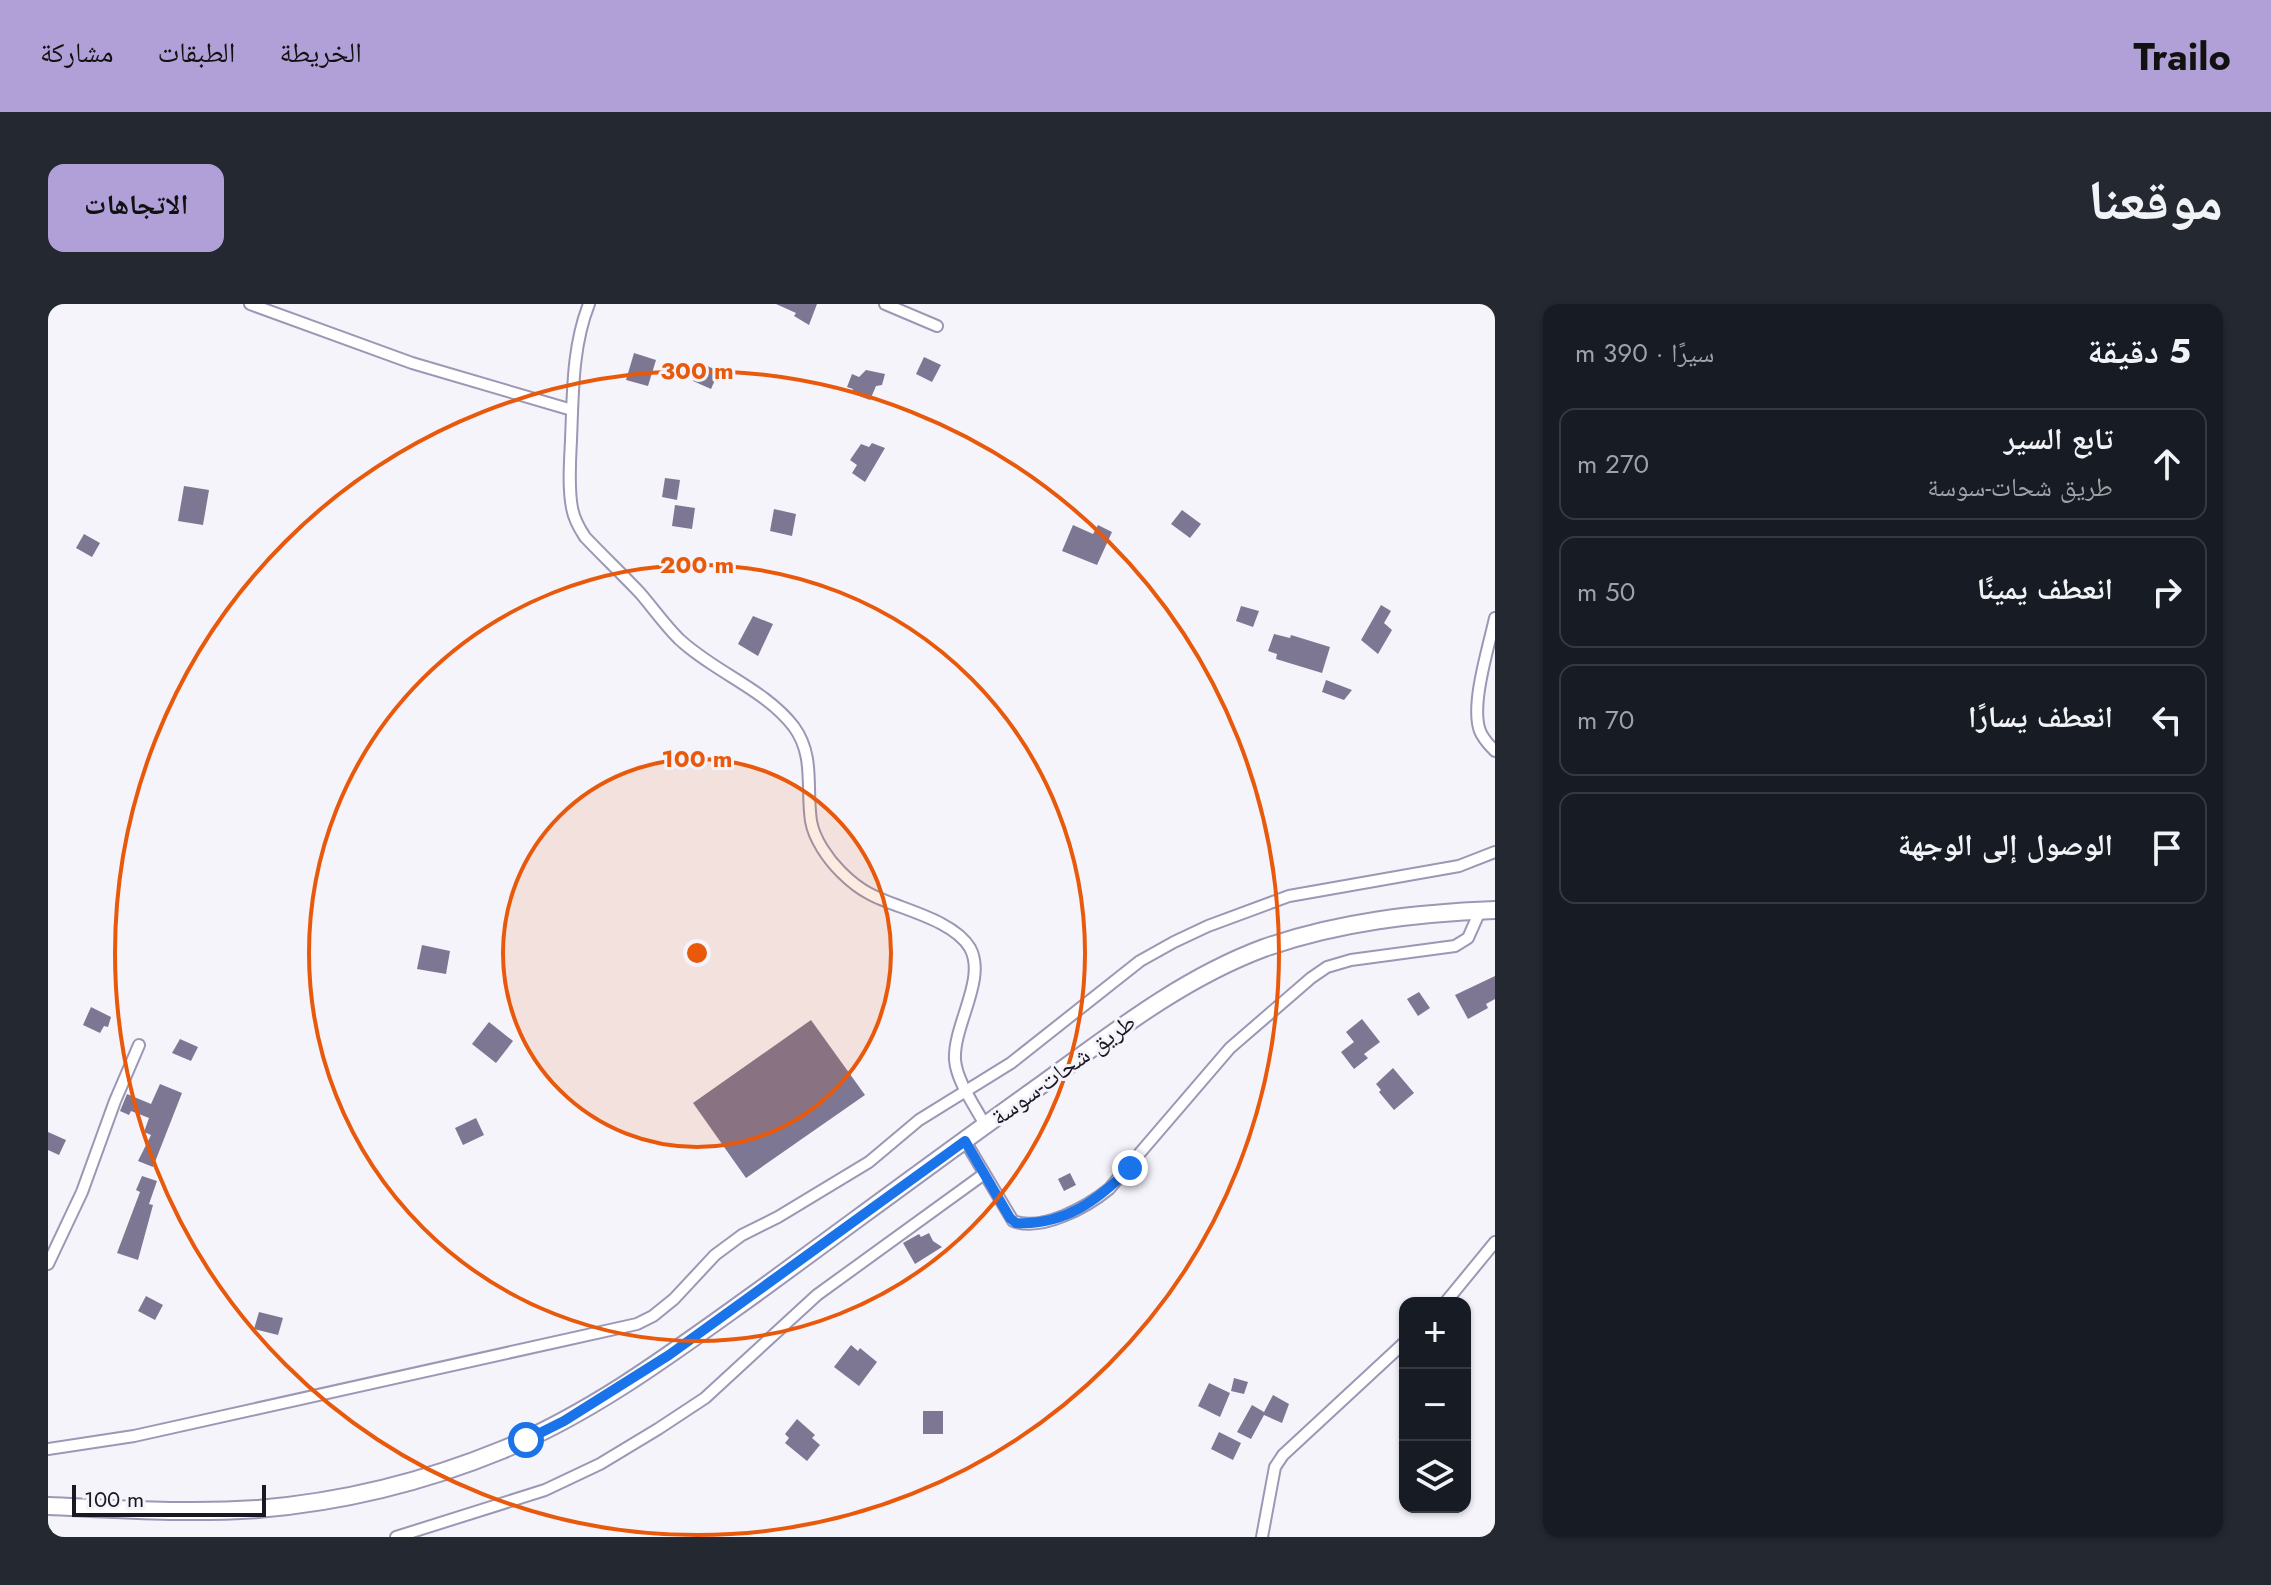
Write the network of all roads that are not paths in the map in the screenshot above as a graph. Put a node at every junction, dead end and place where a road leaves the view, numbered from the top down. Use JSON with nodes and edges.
{"nodes":[{"id":1,"x":250,"y":304,"type":"edge"},
{"id":2,"x":589,"y":304,"type":"edge"},
{"id":3,"x":885,"y":304,"type":"edge"},
{"id":4,"x":937,"y":326,"type":"dead end"},
{"id":5,"x":572,"y":410,"type":"junction"},
{"id":6,"x":1495,"y":618,"type":"edge"},
{"id":7,"x":1495,"y":751,"type":"edge"},
{"id":8,"x":1495,"y":852,"type":"edge"},
{"id":9,"x":1488,"y":910,"type":"edge"},
{"id":10,"x":139,"y":1045,"type":"dead end"},
{"id":11,"x":967,"y":1090,"type":"junction"},
{"id":12,"x":985,"y":1125,"type":"junction"},
{"id":13,"x":965,"y":1141,"type":"junction"},
{"id":14,"x":984,"y":1174,"type":"junction"},
{"id":15,"x":1495,"y":1242,"type":"edge"},
{"id":16,"x":48,"y":1264,"type":"edge"},
{"id":17,"x":1450,"y":1297,"type":"edge"},
{"id":18,"x":1399,"y":1348,"type":"edge"},
{"id":19,"x":48,"y":1449,"type":"edge"},
{"id":20,"x":48,"y":1506,"type":"edge"},
{"id":21,"x":396,"y":1537,"type":"edge"},
{"id":22,"x":1262,"y":1537,"type":"edge"}],
"edges":[{"from":1,"to":5,"type":"street"},
{"from":2,"to":5,"type":"street"},
{"from":3,"to":4,"type":"street"},
{"from":5,"to":11,"type":"street"},
{"from":6,"to":7,"type":"street"},
{"from":8,"to":11,"type":"street"},
{"from":9,"to":12,"type":"main road","name":"طريق شحات-سوسة"},
{"from":9,"to":14,"type":"street"},
{"from":10,"to":16,"type":"street"},
{"from":11,"to":12,"type":"street"},
{"from":11,"to":19,"type":"street"},
{"from":12,"to":13,"type":"main road","name":"طريق شحات-سوسة"},
{"from":13,"to":14,"type":"street"},
{"from":13,"to":20,"type":"main road","name":"طريق شحات-سوسة"},
{"from":14,"to":21,"type":"street"},
{"from":15,"to":17,"type":"street"},
{"from":18,"to":22,"type":"street"}]}
